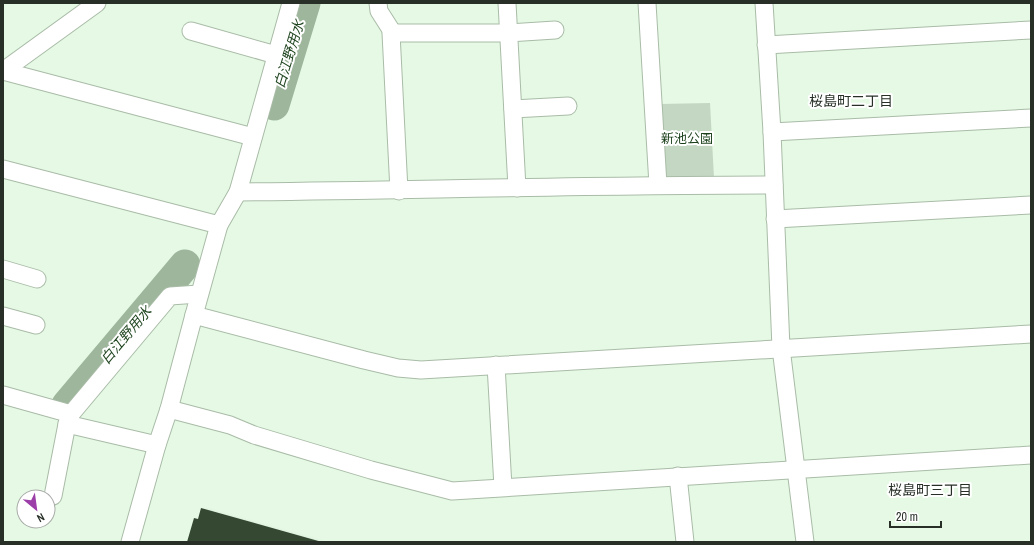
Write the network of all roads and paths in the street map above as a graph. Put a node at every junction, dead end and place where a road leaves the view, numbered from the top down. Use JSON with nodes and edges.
{"nodes":[{"id":1,"x":97,"y":3,"type":"edge"},
{"id":2,"x":290,"y":3,"type":"edge"},
{"id":3,"x":378,"y":3,"type":"edge"},
{"id":4,"x":507,"y":3,"type":"edge"},
{"id":5,"x":647,"y":3,"type":"edge"},
{"id":6,"x":764,"y":3,"type":"edge"},
{"id":7,"x":555,"y":30,"type":"dead end"},
{"id":8,"x":1031,"y":30,"type":"edge"},
{"id":9,"x":191,"y":31,"type":"dead end"},
{"id":10,"x":393,"y":33,"type":"junction"},
{"id":11,"x":508,"y":33,"type":"junction"},
{"id":12,"x":766,"y":45,"type":"junction"},
{"id":13,"x":276,"y":55,"type":"junction"},
{"id":14,"x":3,"y":71,"type":"edge"},
{"id":15,"x":568,"y":106,"type":"dead end"},
{"id":16,"x":513,"y":109,"type":"junction"},
{"id":17,"x":1031,"y":118,"type":"edge"},
{"id":18,"x":772,"y":132,"type":"junction"},
{"id":19,"x":253,"y":137,"type":"junction"},
{"id":20,"x":3,"y":169,"type":"edge"},
{"id":21,"x":658,"y":185,"type":"junction"},
{"id":22,"x":774,"y":185,"type":"junction"},
{"id":23,"x":517,"y":188,"type":"junction"},
{"id":24,"x":400,"y":190,"type":"junction"},
{"id":25,"x":238,"y":192,"type":"junction"},
{"id":26,"x":1031,"y":205,"type":"edge"},
{"id":27,"x":775,"y":219,"type":"junction"},
{"id":28,"x":219,"y":225,"type":"junction"},
{"id":29,"x":3,"y":269,"type":"edge"},
{"id":30,"x":37,"y":279,"type":"dead end"},
{"id":31,"x":199,"y":294,"type":"junction"},
{"id":32,"x":194,"y":315,"type":"junction"},
{"id":33,"x":3,"y":316,"type":"edge"},
{"id":34,"x":36,"y":325,"type":"dead end"},
{"id":35,"x":1031,"y":334,"type":"edge"},
{"id":36,"x":781,"y":348,"type":"junction"},
{"id":37,"x":496,"y":365,"type":"junction"},
{"id":38,"x":3,"y":396,"type":"edge"},
{"id":39,"x":170,"y":409,"type":"junction"},
{"id":40,"x":69,"y":419,"type":"junction"},
{"id":41,"x":157,"y":445,"type":"junction"},
{"id":42,"x":1031,"y":456,"type":"edge"},
{"id":43,"x":796,"y":469,"type":"junction"},
{"id":44,"x":678,"y":476,"type":"junction"},
{"id":45,"x":503,"y":487,"type":"junction"},
{"id":46,"x":54,"y":489,"type":"edge"},
{"id":47,"x":130,"y":542,"type":"edge"},
{"id":48,"x":685,"y":542,"type":"edge"},
{"id":49,"x":805,"y":542,"type":"edge"}],
"edges":[{"from":1,"to":14,"type":"street"},
{"from":2,"to":13,"type":"street"},
{"from":3,"to":10,"type":"street"},
{"from":4,"to":11,"type":"street"},
{"from":5,"to":21,"type":"street"},
{"from":6,"to":12,"type":"street"},
{"from":7,"to":11,"type":"street"},
{"from":8,"to":12,"type":"street"},
{"from":9,"to":13,"type":"street"},
{"from":10,"to":11,"type":"street"},
{"from":10,"to":24,"type":"street"},
{"from":11,"to":16,"type":"street"},
{"from":12,"to":18,"type":"street"},
{"from":13,"to":19,"type":"street"},
{"from":14,"to":19,"type":"street"},
{"from":15,"to":16,"type":"street"},
{"from":16,"to":23,"type":"street"},
{"from":17,"to":18,"type":"street"},
{"from":18,"to":22,"type":"street"},
{"from":19,"to":25,"type":"street"},
{"from":20,"to":28,"type":"street"},
{"from":21,"to":22,"type":"street"},
{"from":21,"to":23,"type":"street"},
{"from":22,"to":27,"type":"street"},
{"from":23,"to":24,"type":"street"},
{"from":24,"to":25,"type":"street"},
{"from":25,"to":28,"type":"street"},
{"from":26,"to":27,"type":"street"},
{"from":27,"to":36,"type":"street"},
{"from":28,"to":31,"type":"street"},
{"from":29,"to":30,"type":"street"},
{"from":31,"to":32,"type":"street"},
{"from":31,"to":40,"type":"street"},
{"from":32,"to":37,"type":"street"},
{"from":32,"to":39,"type":"street"},
{"from":33,"to":34,"type":"street"},
{"from":35,"to":36,"type":"street"},
{"from":36,"to":37,"type":"street"},
{"from":36,"to":43,"type":"street"},
{"from":37,"to":45,"type":"street"},
{"from":38,"to":40,"type":"street"},
{"from":39,"to":41,"type":"street"},
{"from":39,"to":45,"type":"street"},
{"from":40,"to":41,"type":"street"},
{"from":40,"to":46,"type":"street"},
{"from":41,"to":47,"type":"street"},
{"from":42,"to":43,"type":"street"},
{"from":43,"to":44,"type":"street"},
{"from":43,"to":49,"type":"street"},
{"from":44,"to":45,"type":"street"},
{"from":44,"to":48,"type":"street"}]}
